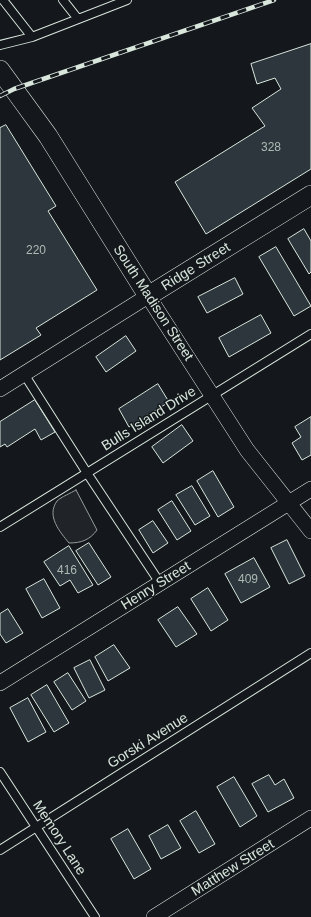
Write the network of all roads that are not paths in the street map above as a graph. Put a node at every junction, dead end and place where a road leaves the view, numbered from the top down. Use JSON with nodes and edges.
{"nodes":[{"id":1,"x":3,"y":0,"type":"edge"},
{"id":2,"x":63,"y":0,"type":"edge"},
{"id":3,"x":127,"y":0,"type":"edge"},
{"id":4,"x":78,"y":19,"type":"junction"},
{"id":5,"x":32,"y":37,"type":"junction"},
{"id":6,"x":0,"y":45,"type":"edge"},
{"id":7,"x":0,"y":70,"type":"edge"},
{"id":8,"x":311,"y":195,"type":"edge"},
{"id":9,"x":148,"y":296,"type":"junction"},
{"id":10,"x":311,"y":334,"type":"edge"},
{"id":11,"x":24,"y":374,"type":"junction"},
{"id":12,"x":0,"y":389,"type":"edge"},
{"id":13,"x":212,"y":395,"type":"junction"},
{"id":14,"x":87,"y":473,"type":"junction"},
{"id":15,"x":311,"y":489,"type":"edge"},
{"id":16,"x":289,"y":502,"type":"junction"},
{"id":17,"x":0,"y":527,"type":"edge"},
{"id":18,"x":311,"y":531,"type":"edge"},
{"id":19,"x":160,"y":583,"type":"junction"},
{"id":20,"x":311,"y":653,"type":"edge"},
{"id":21,"x":0,"y":683,"type":"edge"},
{"id":22,"x":0,"y":772,"type":"edge"},
{"id":23,"x":311,"y":818,"type":"edge"},
{"id":24,"x":36,"y":827,"type":"junction"},
{"id":25,"x":0,"y":850,"type":"edge"},
{"id":26,"x":95,"y":917,"type":"edge"},
{"id":27,"x":154,"y":917,"type":"edge"}],
"edges":[{"from":1,"to":5,"type":"lane"},
{"from":2,"to":4,"type":"lane"},
{"from":3,"to":4,"type":"lane"},
{"from":4,"to":5,"type":"lane"},
{"from":5,"to":6,"type":"lane"},
{"from":7,"to":9,"type":"street","name":"South Madison Street"},
{"from":8,"to":9,"type":"street","name":"Ridge Street"},
{"from":9,"to":11,"type":"street","name":"Ridge Street"},
{"from":9,"to":13,"type":"street","name":"South Madison Street"},
{"from":10,"to":13,"type":"lane","name":"Bulls Island Drive"},
{"from":11,"to":12,"type":"street","name":"Ridge Street"},
{"from":11,"to":14,"type":"lane"},
{"from":13,"to":14,"type":"lane","name":"Bulls Island Drive"},
{"from":13,"to":16,"type":"street","name":"South Madison Street"},
{"from":14,"to":17,"type":"lane","name":"Bulls Island Drive"},
{"from":14,"to":19,"type":"lane"},
{"from":15,"to":16,"type":"street","name":"Henry Street"},
{"from":16,"to":18,"type":"street","name":"South Madison Street"},
{"from":16,"to":19,"type":"street","name":"Henry Street"},
{"from":19,"to":21,"type":"street","name":"Henry Street"},
{"from":20,"to":24,"type":"lane","name":"Gorski Avenue"},
{"from":22,"to":24,"type":"lane","name":"Memory Lane"},
{"from":23,"to":27,"type":"street","name":"Matthew Street"},
{"from":24,"to":25,"type":"lane","name":"Gorski Avenue"},
{"from":24,"to":26,"type":"lane","name":"Memory Lane"}]}
